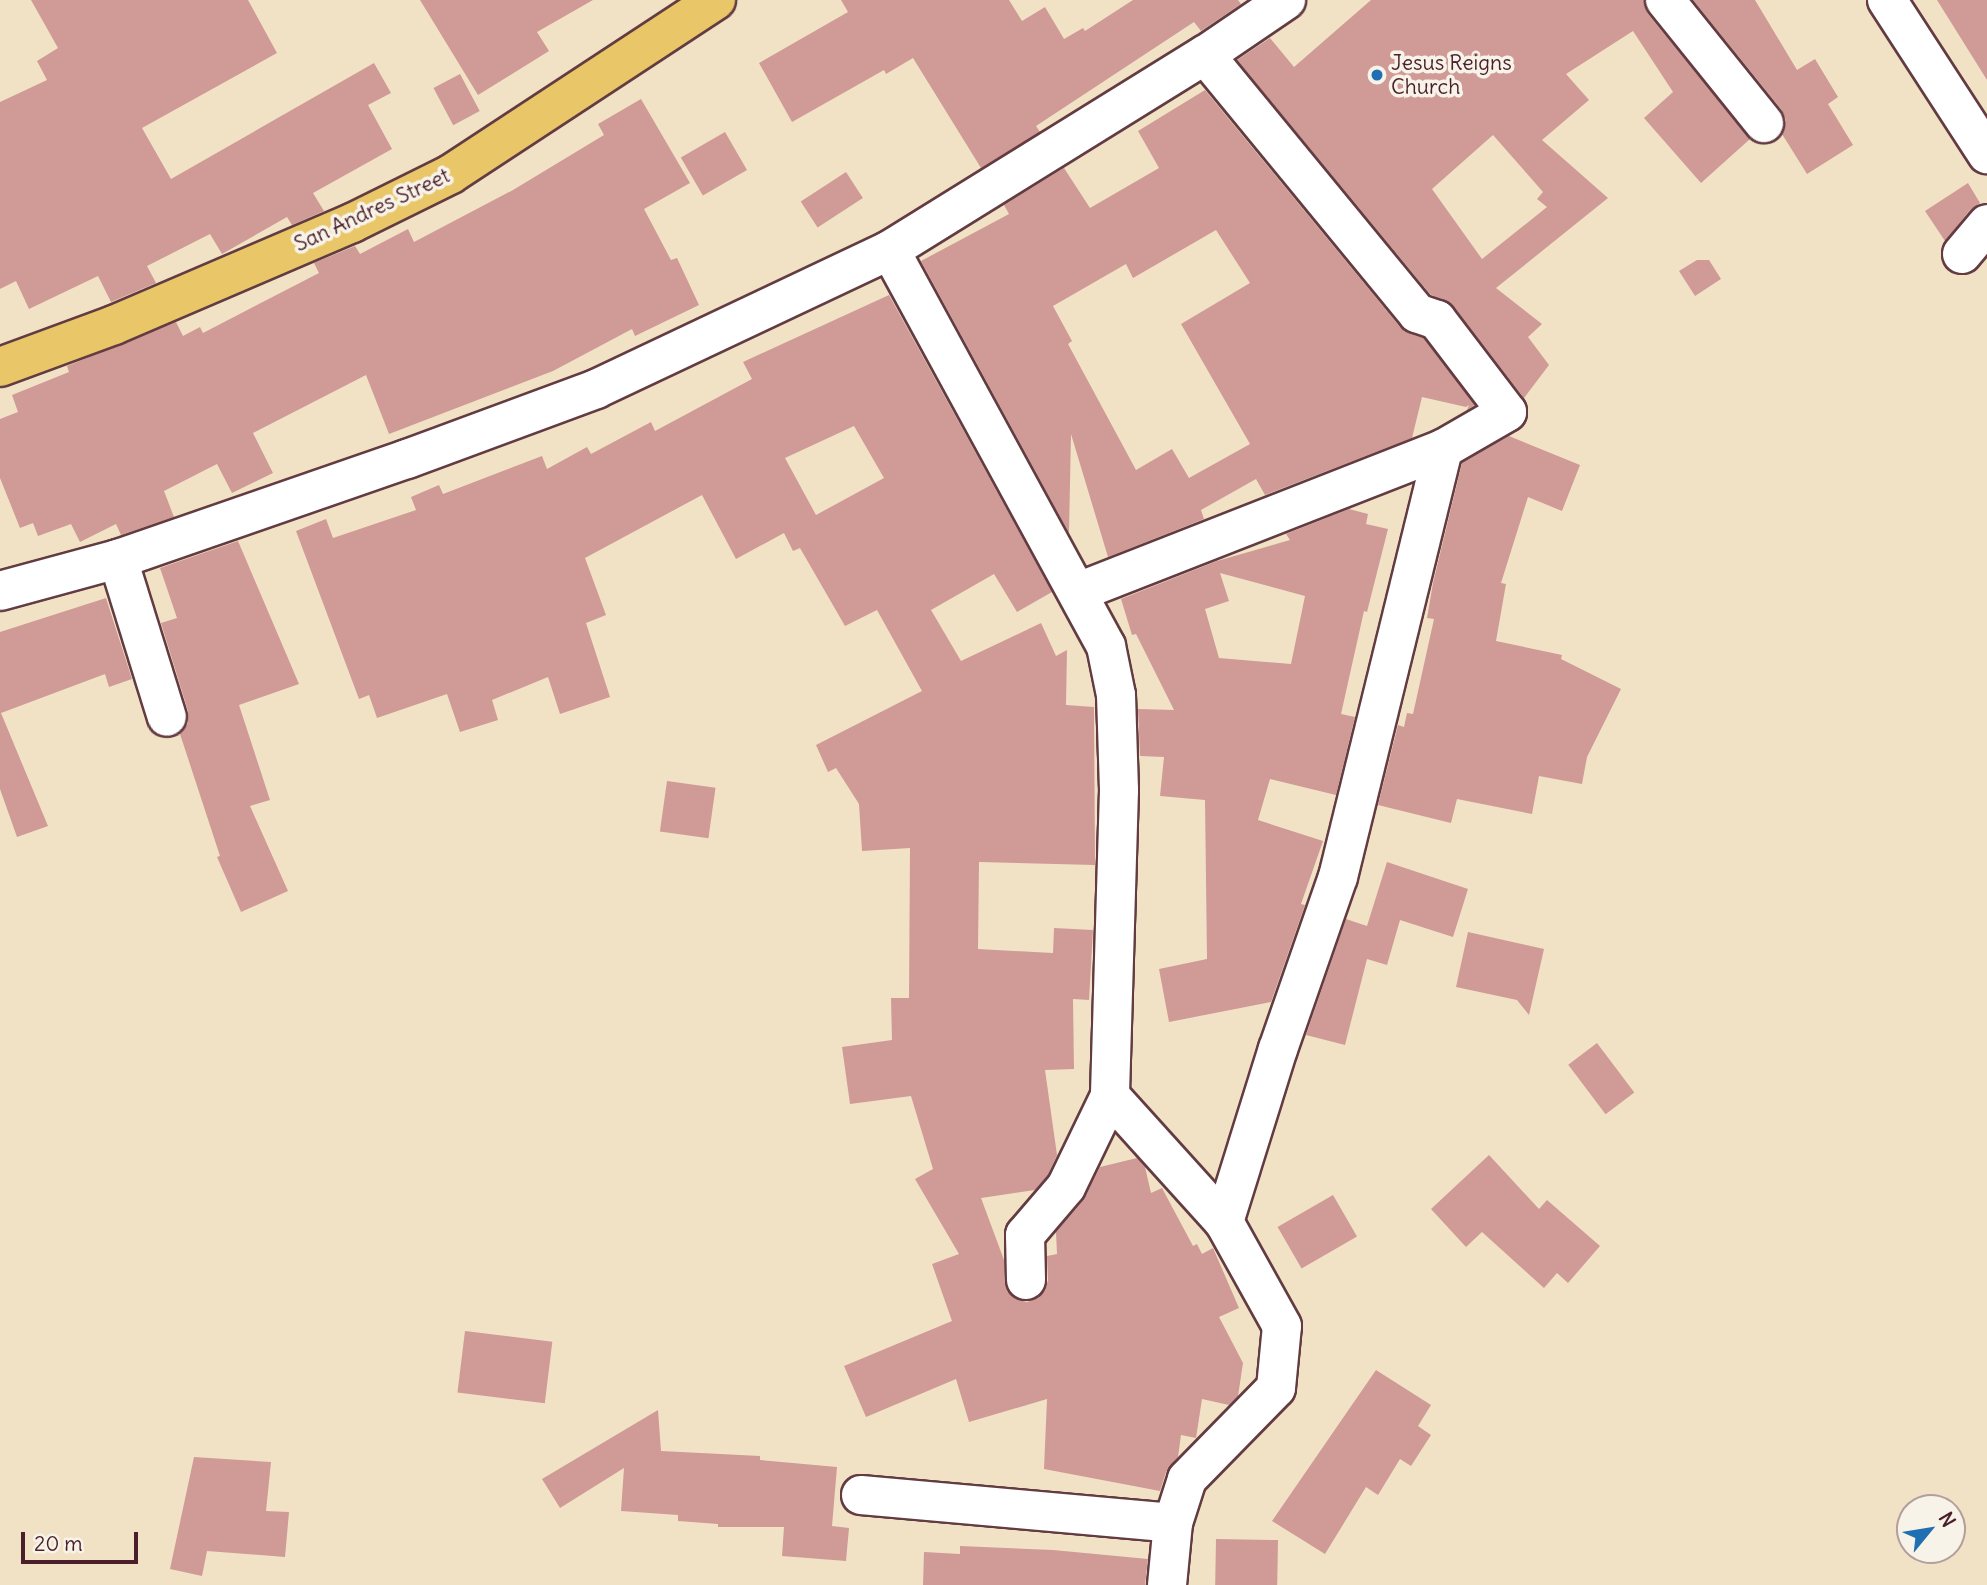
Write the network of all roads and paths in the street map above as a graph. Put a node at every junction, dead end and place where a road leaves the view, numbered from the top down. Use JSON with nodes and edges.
{"nodes":[{"id":1,"x":716,"y":0,"type":"edge"},
{"id":2,"x":1286,"y":0,"type":"edge"},
{"id":3,"x":1665,"y":0,"type":"edge"},
{"id":4,"x":1887,"y":0,"type":"edge"},
{"id":5,"x":1205,"y":55,"type":"junction"},
{"id":6,"x":1764,"y":123,"type":"dead end"},
{"id":7,"x":1987,"y":154,"type":"edge"},
{"id":8,"x":1987,"y":224,"type":"edge"},
{"id":9,"x":890,"y":250,"type":"junction"},
{"id":10,"x":1962,"y":254,"type":"dead end"},
{"id":11,"x":0,"y":367,"type":"edge"},
{"id":12,"x":1443,"y":449,"type":"junction"},
{"id":13,"x":118,"y":559,"type":"junction"},
{"id":14,"x":0,"y":591,"type":"edge"},
{"id":15,"x":1078,"y":592,"type":"junction"},
{"id":16,"x":167,"y":717,"type":"dead end"},
{"id":17,"x":1110,"y":1096,"type":"junction"},
{"id":18,"x":1224,"y":1222,"type":"junction"},
{"id":19,"x":1026,"y":1280,"type":"dead end"},
{"id":20,"x":861,"y":1495,"type":"dead end"},
{"id":21,"x":1173,"y":1523,"type":"junction"},
{"id":22,"x":1167,"y":1585,"type":"edge"}],
"edges":[{"from":1,"to":11,"type":"main road","name":"San Andres Street"},
{"from":2,"to":5,"type":"street"},
{"from":3,"to":6,"type":"street"},
{"from":4,"to":7,"type":"street"},
{"from":5,"to":9,"type":"street"},
{"from":5,"to":12,"type":"street"},
{"from":8,"to":10,"type":"street"},
{"from":9,"to":13,"type":"street"},
{"from":9,"to":15,"type":"street"},
{"from":12,"to":15,"type":"street"},
{"from":12,"to":18,"type":"street"},
{"from":13,"to":14,"type":"street"},
{"from":13,"to":16,"type":"street"},
{"from":15,"to":17,"type":"street"},
{"from":17,"to":18,"type":"street"},
{"from":17,"to":19,"type":"street"},
{"from":18,"to":21,"type":"street"},
{"from":20,"to":21,"type":"street"},
{"from":21,"to":22,"type":"street"}]}
